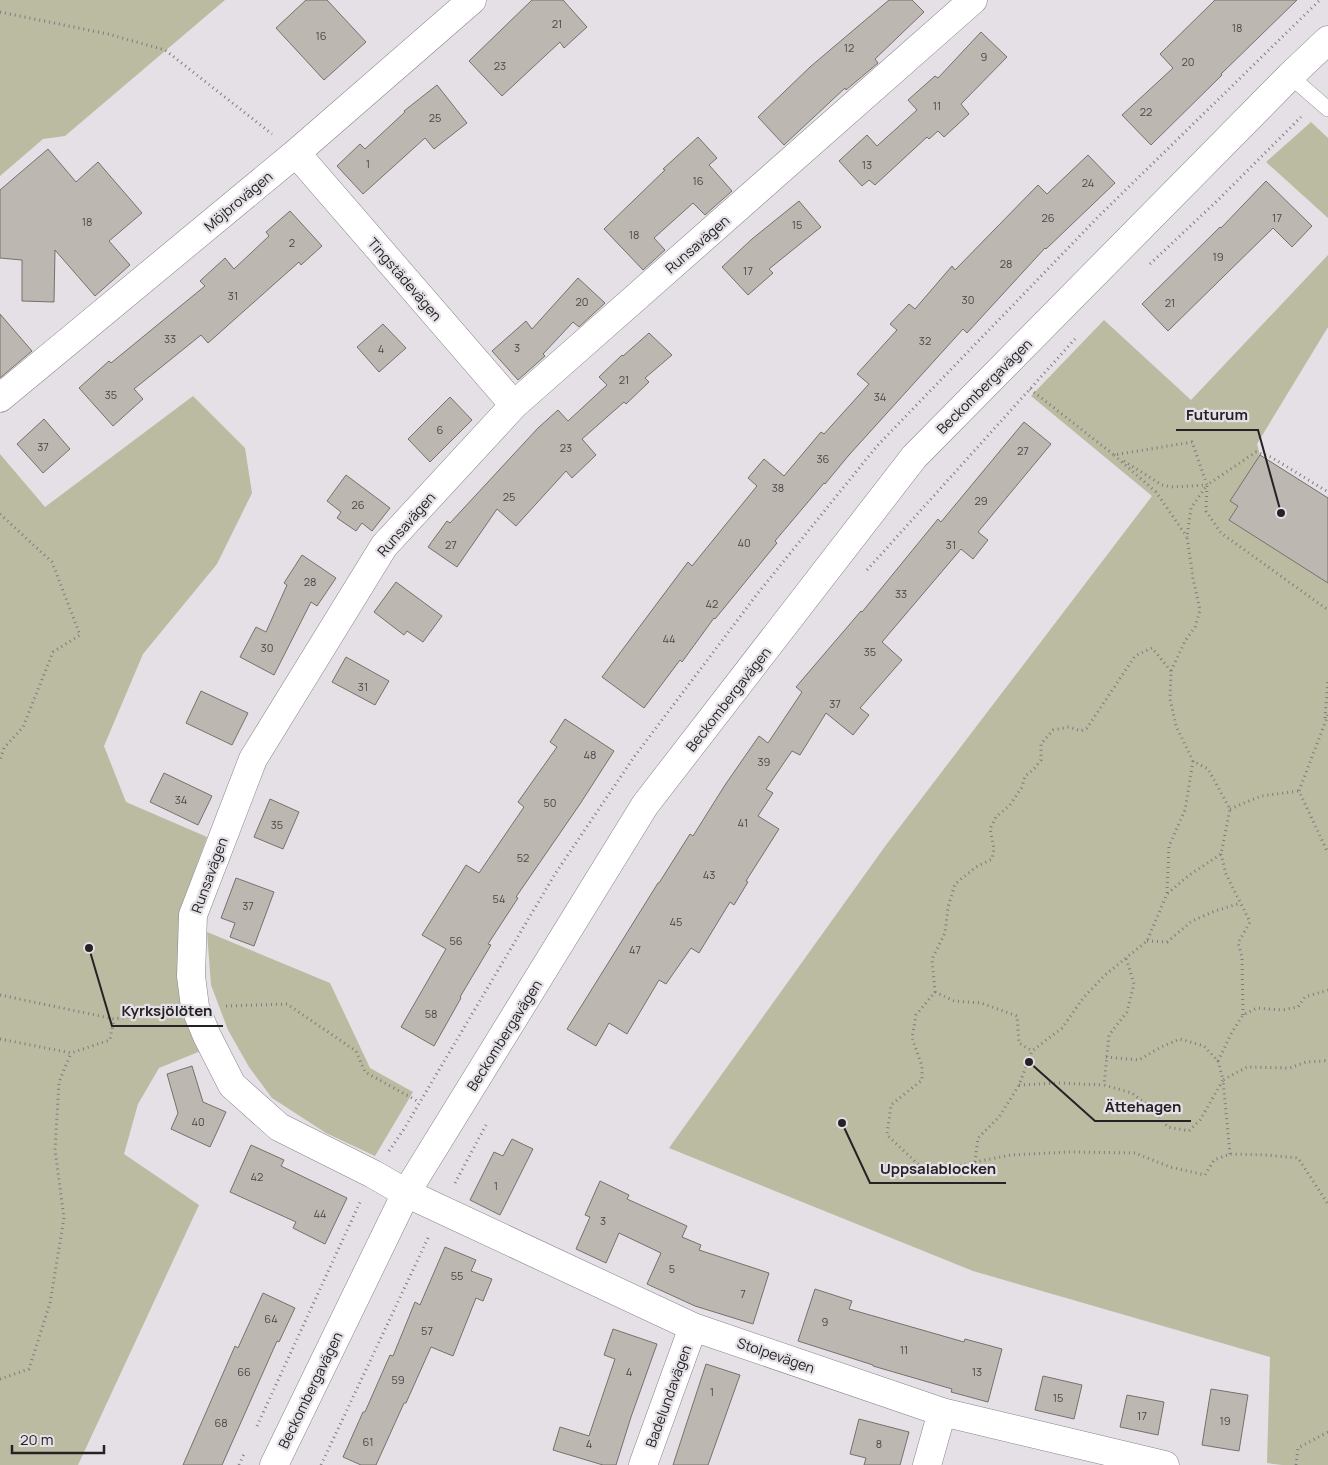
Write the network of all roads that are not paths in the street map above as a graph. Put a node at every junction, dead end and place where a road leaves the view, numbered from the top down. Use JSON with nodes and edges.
{"nodes":[{"id":1,"x":472,"y":0,"type":"edge"},
{"id":2,"x":973,"y":0,"type":"edge"},
{"id":3,"x":1328,"y":40,"type":"edge"},
{"id":4,"x":1290,"y":76,"type":"junction"},
{"id":5,"x":1323,"y":104,"type":"edge"},
{"id":6,"x":296,"y":153,"type":"junction"},
{"id":7,"x":0,"y":398,"type":"edge"},
{"id":8,"x":514,"y":405,"type":"junction"},
{"id":9,"x":406,"y":1193,"type":"junction"},
{"id":10,"x":693,"y":1327,"type":"junction"},
{"id":11,"x":942,"y":1412,"type":"junction"},
{"id":12,"x":274,"y":1465,"type":"edge"},
{"id":13,"x":643,"y":1465,"type":"edge"},
{"id":14,"x":927,"y":1465,"type":"edge"},
{"id":15,"x":1165,"y":1465,"type":"edge"}],
"edges":[{"from":1,"to":6,"type":"street","name":"Möjbrovägen"},
{"from":2,"to":8,"type":"street","name":"Runsavägen"},
{"from":3,"to":4,"type":"street","name":"Beckombergavägen"},
{"from":4,"to":5,"type":"lane"},
{"from":4,"to":9,"type":"street","name":"Beckombergavägen"},
{"from":6,"to":7,"type":"street","name":"Möjbrovägen"},
{"from":6,"to":8,"type":"street","name":"Tingstädevägen"},
{"from":8,"to":9,"type":"street","name":"Runsavägen"},
{"from":9,"to":10,"type":"street","name":"Stolpevägen"},
{"from":9,"to":12,"type":"street","name":"Beckombergavägen"},
{"from":10,"to":11,"type":"street","name":"Stolpevägen"},
{"from":10,"to":13,"type":"street","name":"Badelundavägen"},
{"from":11,"to":14,"type":"street"},
{"from":11,"to":15,"type":"street","name":"Stolpevägen"}]}
